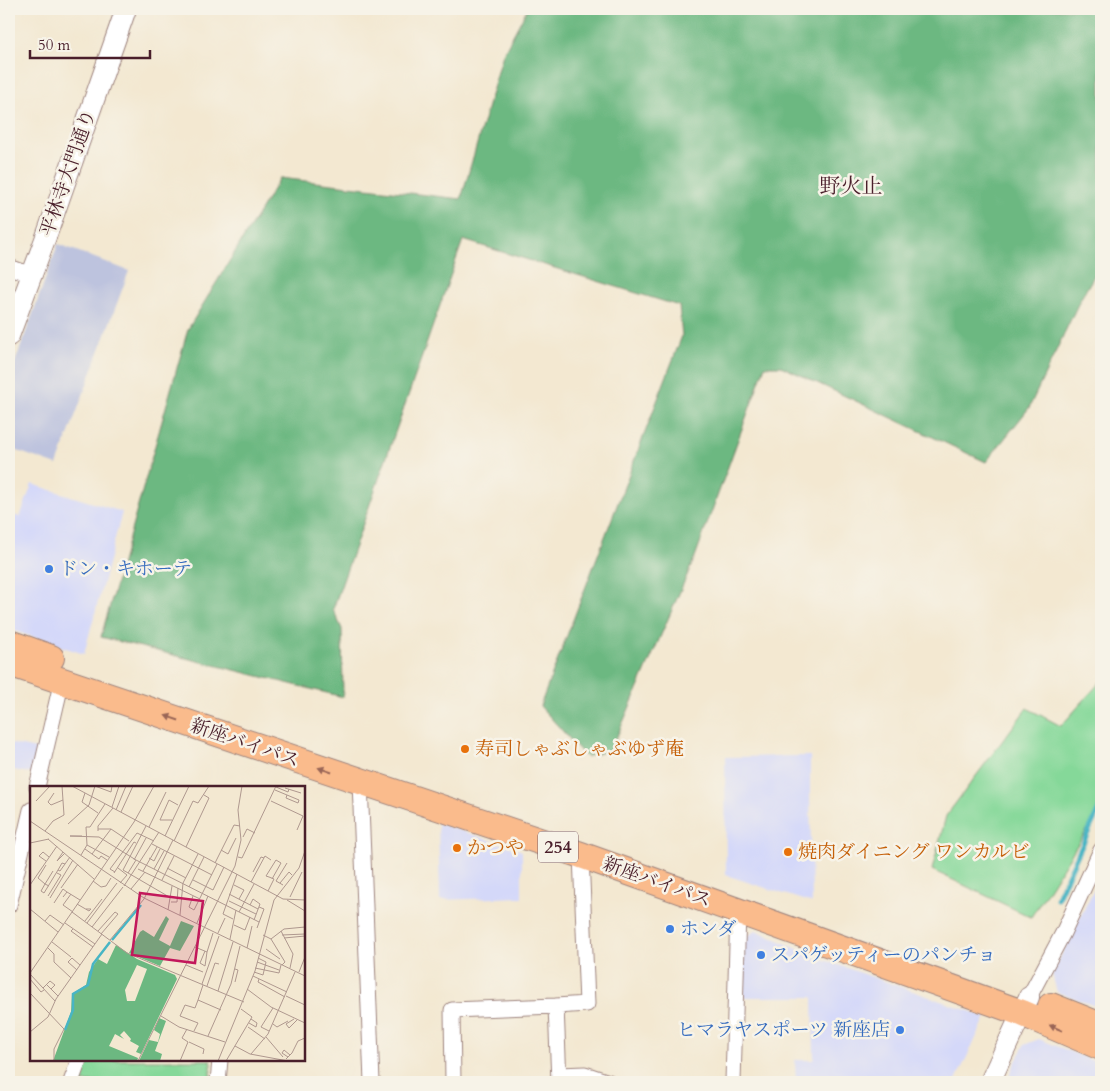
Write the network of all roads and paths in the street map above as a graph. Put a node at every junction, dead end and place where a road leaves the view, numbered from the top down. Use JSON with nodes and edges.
{"nodes":[{"id":1,"x":126,"y":9,"type":"edge"},
{"id":2,"x":9,"y":268,"type":"edge"},
{"id":3,"x":32,"y":275,"type":"junction"},
{"id":4,"x":9,"y":336,"type":"edge"},
{"id":5,"x":9,"y":644,"type":"edge"},
{"id":6,"x":9,"y":663,"type":"edge"},
{"id":7,"x":62,"y":680,"type":"junction"},
{"id":8,"x":360,"y":782,"type":"junction"},
{"id":9,"x":37,"y":786,"type":"edge"},
{"id":10,"x":30,"y":814,"type":"edge"},
{"id":11,"x":1101,"y":850,"type":"edge"},
{"id":12,"x":581,"y":855,"type":"junction"},
{"id":13,"x":9,"y":905,"type":"edge"},
{"id":14,"x":738,"y":911,"type":"junction"},
{"id":15,"x":1026,"y":1005,"type":"junction"},
{"id":16,"x":556,"y":1006,"type":"junction"},
{"id":17,"x":1101,"y":1026,"type":"edge"},
{"id":18,"x":1101,"y":1046,"type":"edge"},
{"id":19,"x":80,"y":1061,"type":"edge"},
{"id":20,"x":220,"y":1061,"type":"edge"},
{"id":21,"x":559,"y":1079,"type":"edge"},
{"id":22,"x":603,"y":1081,"type":"edge"},
{"id":23,"x":71,"y":1082,"type":"edge"},
{"id":24,"x":218,"y":1082,"type":"edge"},
{"id":25,"x":372,"y":1082,"type":"edge"},
{"id":26,"x":453,"y":1082,"type":"edge"},
{"id":27,"x":733,"y":1082,"type":"edge"},
{"id":28,"x":990,"y":1082,"type":"edge"}],
"edges":[{"from":1,"to":3,"type":"street","name":"平林寺大門通り"},
{"from":2,"to":3,"type":"street"},
{"from":3,"to":4,"type":"street","name":"平林寺大門通り"},
{"from":5,"to":15,"type":"highway","name":"新座バイパス","number":"254"},
{"from":6,"to":7,"type":"highway","name":"新座バイパス","number":"254"},
{"from":8,"to":7,"type":"highway","name":"新座バイパス","number":"254","one_way":true},
{"from":7,"to":9,"type":"street"},
{"from":8,"to":12,"type":"highway","name":"新座バイパス","number":"254"},
{"from":8,"to":25,"type":"street"},
{"from":10,"to":13,"type":"street"},
{"from":11,"to":15,"type":"street"},
{"from":12,"to":14,"type":"highway","name":"新座バイパス","number":"254"},
{"from":12,"to":16,"type":"street"},
{"from":14,"to":15,"type":"highway","name":"新座バイパス","number":"254"},
{"from":14,"to":27,"type":"street"},
{"from":15,"to":17,"type":"highway","name":"新座バイパス","number":"254"},
{"from":18,"to":15,"type":"highway","name":"新座バイパス","number":"254","one_way":true},
{"from":15,"to":28,"type":"street"},
{"from":16,"to":21,"type":"street"},
{"from":16,"to":26,"type":"street"},
{"from":19,"to":23,"type":"street"},
{"from":20,"to":24,"type":"street"},
{"from":21,"to":22,"type":"street"}]}
